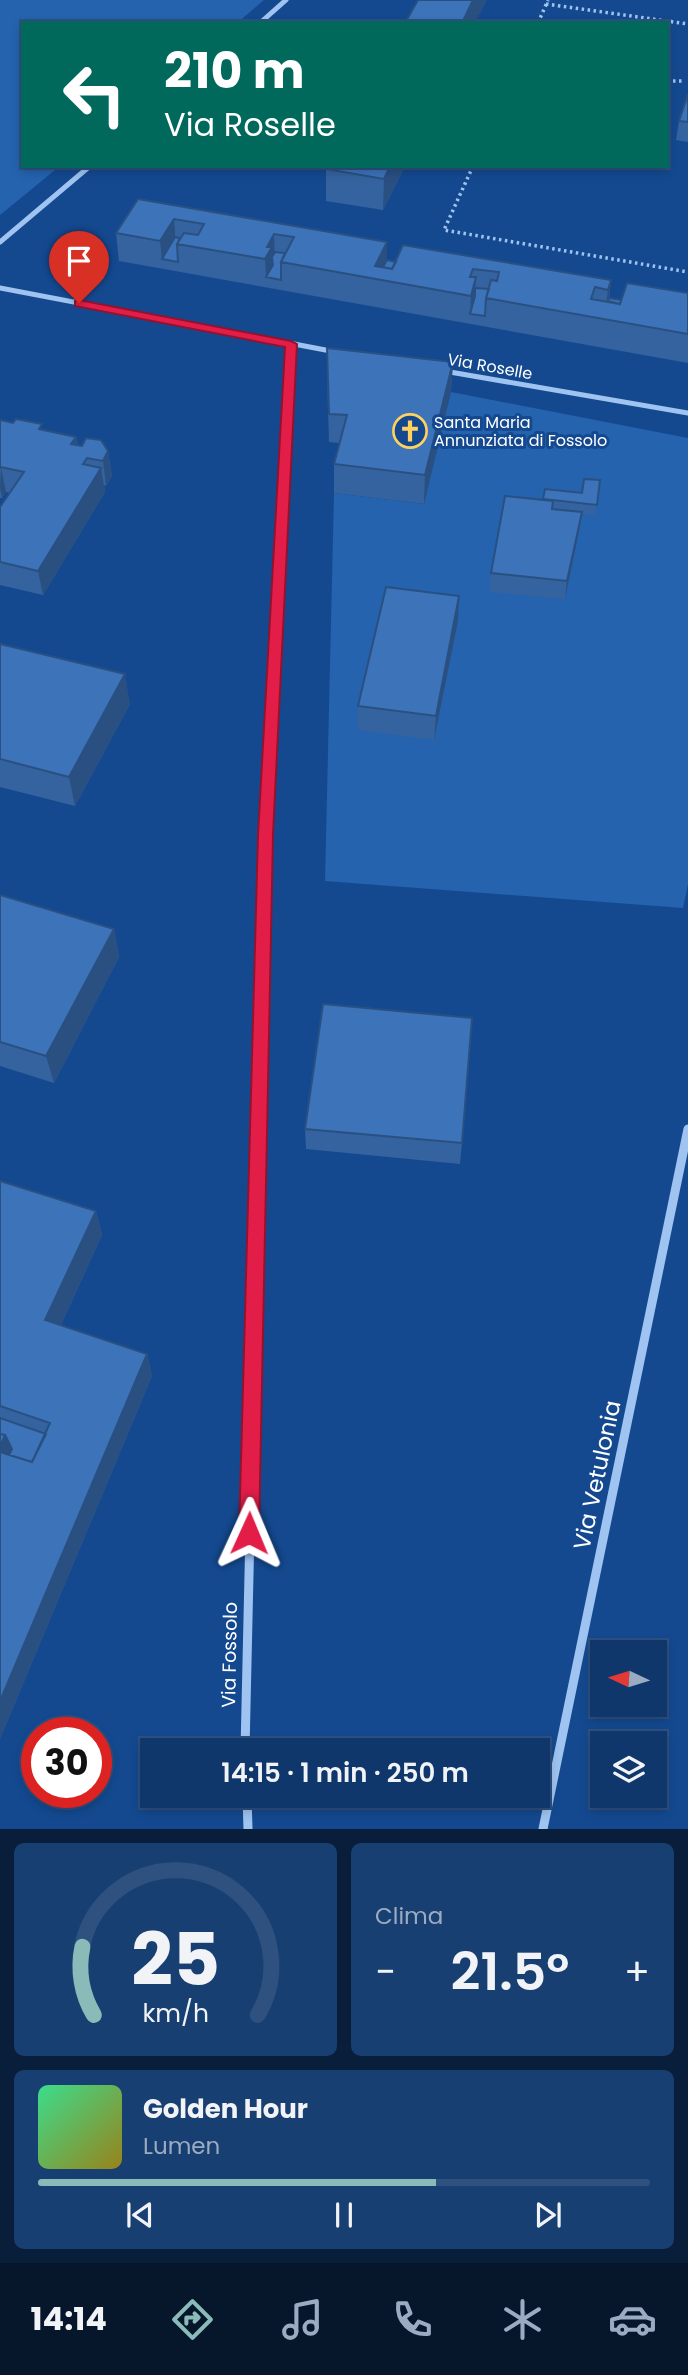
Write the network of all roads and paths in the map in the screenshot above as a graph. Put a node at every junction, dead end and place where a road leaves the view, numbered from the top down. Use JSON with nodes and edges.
{"nodes":[{"id":1,"x":286,"y":0,"type":"edge"},
{"id":2,"x":547,"y":2,"type":"edge"},
{"id":3,"x":262,"y":21,"type":"edge"},
{"id":4,"x":539,"y":21,"type":"edge"},
{"id":5,"x":669,"y":21,"type":"edge"},
{"id":6,"x":669,"y":21,"type":"edge"},
{"id":7,"x":688,"y":24,"type":"edge"},
{"id":8,"x":669,"y":81,"type":"edge"},
{"id":9,"x":685,"y":81,"type":"dead end"},
{"id":10,"x":88,"y":168,"type":"edge"},
{"id":11,"x":472,"y":168,"type":"edge"},
{"id":12,"x":0,"y":242,"type":"edge"},
{"id":13,"x":688,"y":272,"type":"edge"},
{"id":14,"x":0,"y":288,"type":"edge"},
{"id":15,"x":291,"y":344,"type":"junction"},
{"id":16,"x":346,"y":354,"type":"edge"},
{"id":17,"x":442,"y":370,"type":"edge"},
{"id":18,"x":688,"y":413,"type":"edge"},
{"id":19,"x":688,"y":1129,"type":"edge"},
{"id":20,"x":245,"y":1738,"type":"edge"},
{"id":21,"x":247,"y":1808,"type":"edge"},
{"id":22,"x":248,"y":1829,"type":"edge"},
{"id":23,"x":543,"y":1829,"type":"edge"}],
"edges":[{"from":1,"to":3,"type":"street"},
{"from":2,"to":4,"type":"path"},
{"from":2,"to":6,"type":"path"},
{"from":5,"to":7,"type":"path"},
{"from":8,"to":9,"type":"path"},
{"from":10,"to":12,"type":"street"},
{"from":11,"to":13,"type":"path"},
{"from":14,"to":15,"type":"street"},
{"from":15,"to":16,"type":"street"},
{"from":15,"to":20,"type":"street","name":"Via Fossolo"},
{"from":17,"to":18,"type":"street","name":"Via Roselle"},
{"from":19,"to":23,"type":"street","name":"Via Vetulonia"},
{"from":21,"to":22,"type":"street"}]}
